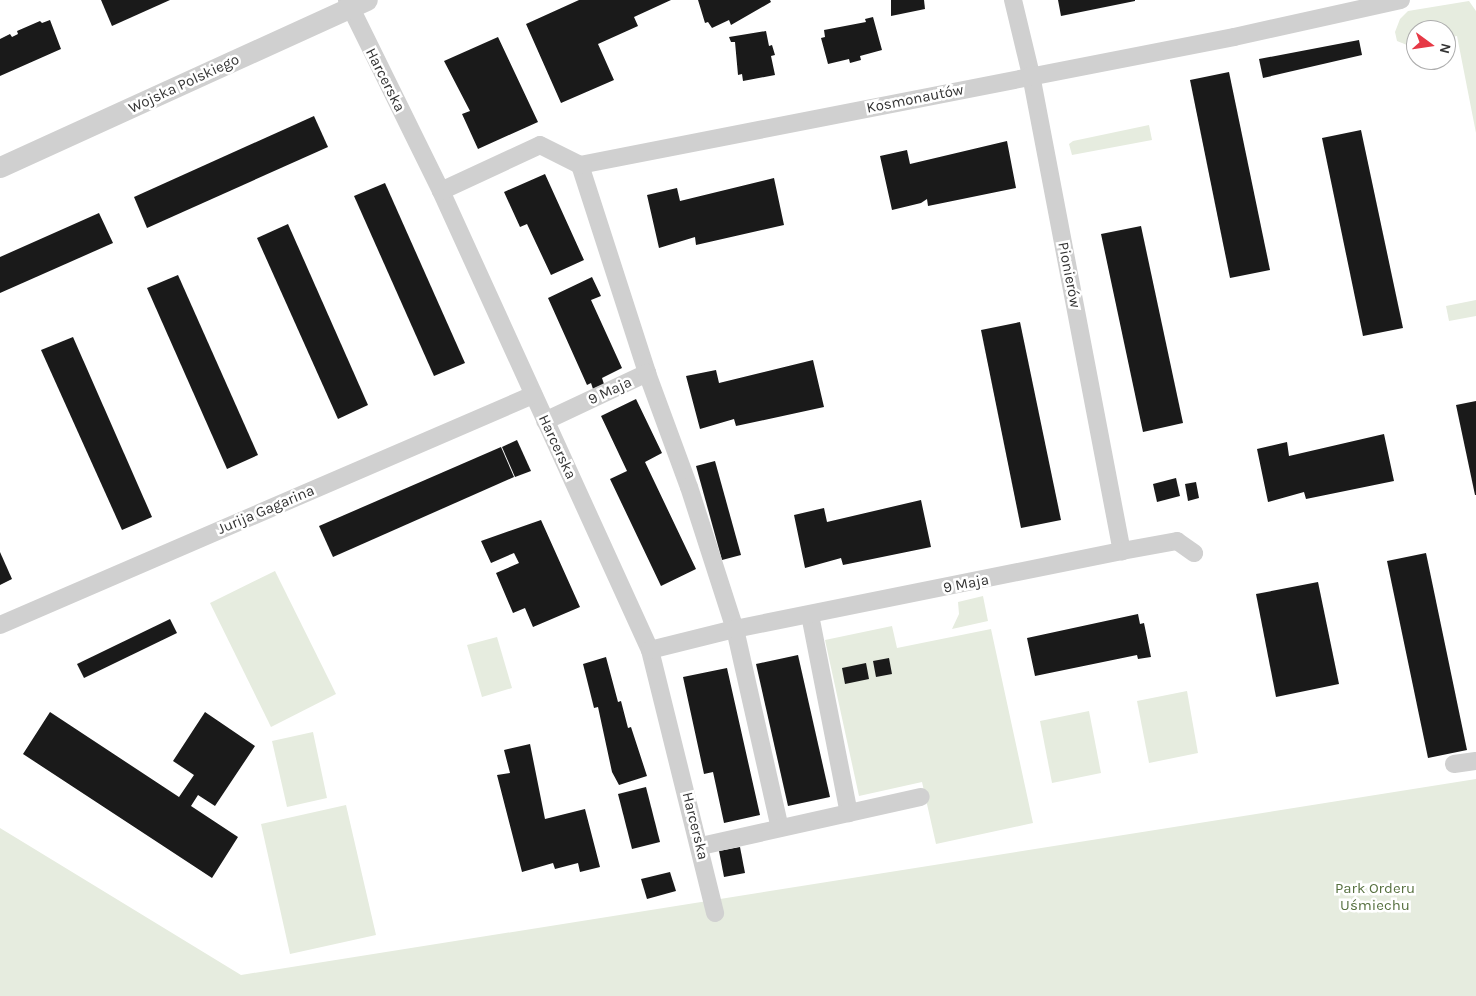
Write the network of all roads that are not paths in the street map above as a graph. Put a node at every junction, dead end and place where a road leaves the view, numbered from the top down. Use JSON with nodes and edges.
{"nodes":[{"id":1,"x":1014,"y":0,"type":"edge"},
{"id":2,"x":1401,"y":0,"type":"edge"},
{"id":3,"x":355,"y":3,"type":"edge"},
{"id":4,"x":1031,"y":74,"type":"junction"},
{"id":5,"x":580,"y":165,"type":"junction"},
{"id":6,"x":0,"y":168,"type":"edge"},
{"id":7,"x":441,"y":191,"type":"junction"},
{"id":8,"x":647,"y":373,"type":"junction"},
{"id":9,"x":533,"y":395,"type":"junction"},
{"id":10,"x":545,"y":421,"type":"junction"},
{"id":11,"x":1122,"y":551,"type":"junction"},
{"id":12,"x":1194,"y":553,"type":"dead end"},
{"id":13,"x":810,"y":615,"type":"junction"},
{"id":14,"x":0,"y":625,"type":"edge"},
{"id":15,"x":735,"y":629,"type":"junction"},
{"id":16,"x":650,"y":650,"type":"junction"},
{"id":17,"x":1476,"y":760,"type":"edge"},
{"id":18,"x":1454,"y":764,"type":"dead end"},
{"id":19,"x":921,"y":797,"type":"dead end"},
{"id":20,"x":849,"y":812,"type":"junction"},
{"id":21,"x":780,"y":828,"type":"junction"},
{"id":22,"x":701,"y":846,"type":"junction"},
{"id":23,"x":715,"y":913,"type":"dead end"}],
"edges":[{"from":1,"to":4,"type":"street","name":"Pionierów"},
{"from":2,"to":4,"type":"street","name":"Kosmonautów"},
{"from":3,"to":6,"type":"street","name":"Wojska Polskiego"},
{"from":3,"to":7,"type":"street","name":"Harcerska"},
{"from":4,"to":5,"type":"street","name":"Kosmonautów"},
{"from":4,"to":11,"type":"street","name":"Pionierów"},
{"from":5,"to":7,"type":"street"},
{"from":5,"to":8,"type":"street"},
{"from":7,"to":9,"type":"street","name":"Harcerska"},
{"from":8,"to":10,"type":"street","name":"9 Maja"},
{"from":8,"to":15,"type":"street","name":"9 Maja"},
{"from":9,"to":10,"type":"street","name":"Harcerska"},
{"from":9,"to":14,"type":"street","name":"Jurija Gagarina"},
{"from":10,"to":16,"type":"street","name":"Harcerska"},
{"from":11,"to":12,"type":"street","name":"9 Maja"},
{"from":11,"to":13,"type":"street","name":"9 Maja"},
{"from":13,"to":15,"type":"street","name":"9 Maja"},
{"from":13,"to":20,"type":"street"},
{"from":15,"to":16,"type":"street","name":"9 Maja"},
{"from":15,"to":21,"type":"street"},
{"from":16,"to":22,"type":"street","name":"Harcerska"},
{"from":17,"to":18,"type":"street"},
{"from":19,"to":20,"type":"street"},
{"from":20,"to":21,"type":"street"},
{"from":21,"to":22,"type":"street"},
{"from":22,"to":23,"type":"street","name":"Harcerska"}]}
